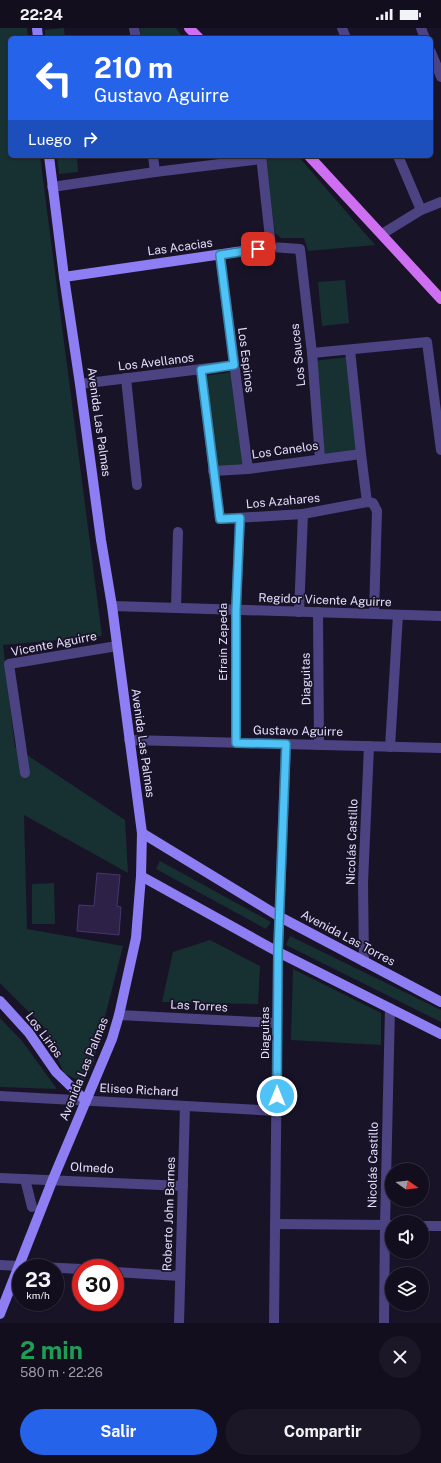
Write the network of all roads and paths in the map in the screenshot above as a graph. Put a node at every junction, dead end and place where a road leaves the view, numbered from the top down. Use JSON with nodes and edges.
{"nodes":[{"id":1,"x":189,"y":28,"type":"edge"},
{"id":2,"x":197,"y":36,"type":"edge"},
{"id":3,"x":433,"y":57,"type":"edge"},
{"id":4,"x":441,"y":77,"type":"edge"},
{"id":5,"x":49,"y":158,"type":"edge"},
{"id":6,"x":152,"y":158,"type":"edge"},
{"id":7,"x":254,"y":158,"type":"edge"},
{"id":8,"x":261,"y":158,"type":"edge"},
{"id":9,"x":311,"y":158,"type":"edge"},
{"id":10,"x":399,"y":158,"type":"edge"},
{"id":11,"x":155,"y":172,"type":"junction"},
{"id":12,"x":52,"y":187,"type":"junction"},
{"id":13,"x":441,"y":202,"type":"edge"},
{"id":14,"x":421,"y":210,"type":"junction"},
{"id":15,"x":382,"y":234,"type":"junction"},
{"id":16,"x":271,"y":247,"type":"junction"},
{"id":17,"x":300,"y":249,"type":"joint"},
{"id":18,"x":220,"y":255,"type":"junction"},
{"id":19,"x":64,"y":277,"type":"junction"},
{"id":20,"x":441,"y":299,"type":"edge"},
{"id":21,"x":350,"y":350,"type":"junction"},
{"id":22,"x":312,"y":353,"type":"junction"},
{"id":23,"x":234,"y":365,"type":"junction"},
{"id":24,"x":201,"y":370,"type":"junction"},
{"id":25,"x":126,"y":378,"type":"junction"},
{"id":26,"x":80,"y":384,"type":"junction"},
{"id":27,"x":441,"y":450,"type":"edge"},
{"id":28,"x":361,"y":454,"type":"junction"},
{"id":29,"x":320,"y":458,"type":"junction"},
{"id":30,"x":248,"y":469,"type":"junction"},
{"id":31,"x":213,"y":471,"type":"junction"},
{"id":32,"x":137,"y":485,"type":"dead end"},
{"id":33,"x":370,"y":503,"type":"junction"},
{"id":34,"x":303,"y":514,"type":"junction"},
{"id":35,"x":240,"y":518,"type":"junction"},
{"id":36,"x":178,"y":532,"type":"dead end"},
{"id":37,"x":112,"y":606,"type":"junction"},
{"id":38,"x":176,"y":608,"type":"junction"},
{"id":39,"x":236,"y":610,"type":"junction"},
{"id":40,"x":299,"y":612,"type":"junction"},
{"id":41,"x":318,"y":612,"type":"junction"},
{"id":42,"x":374,"y":614,"type":"junction"},
{"id":43,"x":398,"y":615,"type":"junction"},
{"id":44,"x":441,"y":616,"type":"edge"},
{"id":45,"x":117,"y":646,"type":"junction"},
{"id":46,"x":129,"y":740,"type":"junction"},
{"id":47,"x":236,"y":743,"type":"junction"},
{"id":48,"x":286,"y":744,"type":"junction"},
{"id":49,"x":319,"y":745,"type":"junction"},
{"id":50,"x":369,"y":746,"type":"junction"},
{"id":51,"x":390,"y":747,"type":"junction"},
{"id":52,"x":441,"y":748,"type":"edge"},
{"id":53,"x":25,"y":773,"type":"dead end"},
{"id":54,"x":142,"y":833,"type":"junction"},
{"id":55,"x":141,"y":876,"type":"junction"},
{"id":56,"x":280,"y":917,"type":"junction"},
{"id":57,"x":278,"y":952,"type":"junction"},
{"id":58,"x":364,"y":962,"type":"junction"},
{"id":59,"x":0,"y":1001,"type":"edge"},
{"id":60,"x":441,"y":1002,"type":"edge"},
{"id":61,"x":390,"y":1008,"type":"junction"},
{"id":62,"x":119,"y":1015,"type":"junction"},
{"id":63,"x":277,"y":1023,"type":"junction"},
{"id":64,"x":441,"y":1034,"type":"edge"},
{"id":65,"x":0,"y":1096,"type":"edge"},
{"id":66,"x":86,"y":1101,"type":"junction"},
{"id":67,"x":185,"y":1106,"type":"junction"},
{"id":68,"x":277,"y":1111,"type":"junction"},
{"id":69,"x":0,"y":1178,"type":"edge"},
{"id":70,"x":25,"y":1179,"type":"junction"},
{"id":71,"x":53,"y":1179,"type":"junction"},
{"id":72,"x":183,"y":1186,"type":"junction"},
{"id":73,"x":32,"y":1207,"type":"dead end"},
{"id":74,"x":388,"y":1215,"type":"edge"},
{"id":75,"x":275,"y":1224,"type":"junction"},
{"id":76,"x":385,"y":1225,"type":"edge"},
{"id":77,"x":429,"y":1226,"type":"edge"},
{"id":78,"x":441,"y":1226,"type":"edge"},
{"id":79,"x":21,"y":1259,"type":"edge"},
{"id":80,"x":387,"y":1259,"type":"edge"},
{"id":81,"x":0,"y":1265,"type":"edge"},
{"id":82,"x":12,"y":1266,"type":"edge"},
{"id":83,"x":124,"y":1273,"type":"edge"},
{"id":84,"x":180,"y":1276,"type":"junction"},
{"id":85,"x":12,"y":1282,"type":"edge"},
{"id":86,"x":0,"y":1314,"type":"edge"},
{"id":87,"x":179,"y":1323,"type":"edge"},
{"id":88,"x":274,"y":1323,"type":"edge"},
{"id":89,"x":384,"y":1323,"type":"edge"}],
"edges":[{"from":1,"to":2,"type":"main road"},
{"from":3,"to":4,"type":"street"},
{"from":5,"to":12,"type":"street","name":"Avenida Las Palmas"},
{"from":6,"to":11,"type":"street"},
{"from":7,"to":11,"type":"street"},
{"from":8,"to":16,"type":"street"},
{"from":9,"to":15,"type":"main road"},
{"from":10,"to":14,"type":"street"},
{"from":11,"to":12,"type":"street"},
{"from":12,"to":19,"type":"street","name":"Avenida Las Palmas"},
{"from":13,"to":14,"type":"street"},
{"from":14,"to":15,"type":"street"},
{"from":15,"to":20,"type":"main road"},
{"from":16,"to":17,"type":"street","name":"Las Acacias"},
{"from":16,"to":18,"type":"street","name":"Las Acacias"},
{"from":17,"to":22,"type":"street","name":"Los Sauces"},
{"from":18,"to":19,"type":"street","name":"Las Acacias"},
{"from":18,"to":23,"type":"street","name":"Los Espinos"},
{"from":19,"to":26,"type":"street","name":"Avenida Las Palmas"},
{"from":21,"to":22,"type":"street"},
{"from":21,"to":27,"type":"street"},
{"from":21,"to":28,"type":"street"},
{"from":22,"to":29,"type":"street","name":"Los Sauces"},
{"from":23,"to":24,"type":"street","name":"Los Avellanos"},
{"from":23,"to":30,"type":"street","name":"Los Espinos"},
{"from":24,"to":25,"type":"street","name":"Los Avellanos"},
{"from":24,"to":31,"type":"street"},
{"from":25,"to":26,"type":"street","name":"Los Avellanos"},
{"from":25,"to":32,"type":"street"},
{"from":26,"to":37,"type":"street","name":"Avenida Las Palmas"},
{"from":28,"to":29,"type":"street","name":"Los Canelos"},
{"from":28,"to":33,"type":"street"},
{"from":29,"to":30,"type":"street","name":"Los Canelos"},
{"from":30,"to":31,"type":"street","name":"Los Canelos"},
{"from":31,"to":35,"type":"street","name":"Los Azahares"},
{"from":33,"to":34,"type":"street","name":"Los Azahares"},
{"from":33,"to":42,"type":"street"},
{"from":34,"to":35,"type":"street","name":"Los Azahares"},
{"from":34,"to":40,"type":"street"},
{"from":35,"to":39,"type":"street","name":"Efraín Zepeda"},
{"from":36,"to":38,"type":"street"},
{"from":37,"to":38,"type":"street","name":"Regidor Vicente Aguirre"},
{"from":37,"to":45,"type":"street","name":"Avenida Las Palmas"},
{"from":38,"to":39,"type":"street","name":"Regidor Vicente Aguirre"},
{"from":39,"to":40,"type":"street","name":"Regidor Vicente Aguirre"},
{"from":39,"to":47,"type":"street","name":"Efraín Zepeda"},
{"from":40,"to":41,"type":"street","name":"Regidor Vicente Aguirre"},
{"from":41,"to":42,"type":"street","name":"Regidor Vicente Aguirre"},
{"from":41,"to":49,"type":"street","name":"Diaguitas"},
{"from":42,"to":43,"type":"street","name":"Regidor Vicente Aguirre"},
{"from":43,"to":44,"type":"street","name":"Regidor Vicente Aguirre"},
{"from":43,"to":51,"type":"street"},
{"from":45,"to":46,"type":"street","name":"Avenida Las Palmas"},
{"from":45,"to":53,"type":"street","name":"Vicente Aguirre"},
{"from":46,"to":47,"type":"street","name":"Gustavo Aguirre"},
{"from":46,"to":54,"type":"street","name":"Avenida Las Palmas"},
{"from":47,"to":48,"type":"street","name":"Gustavo Aguirre"},
{"from":48,"to":49,"type":"street","name":"Gustavo Aguirre"},
{"from":48,"to":56,"type":"street","name":"Diaguitas"},
{"from":49,"to":50,"type":"street","name":"Gustavo Aguirre"},
{"from":50,"to":51,"type":"street","name":"Gustavo Aguirre"},
{"from":50,"to":58,"type":"street","name":"Nicolás Castillo"},
{"from":51,"to":52,"type":"street","name":"Gustavo Aguirre"},
{"from":54,"to":55,"type":"street","name":"Avenida Las Palmas"},
{"from":54,"to":56,"type":"street","name":"Avenida Las Torres"},
{"from":55,"to":57,"type":"street"},
{"from":55,"to":62,"type":"street","name":"Avenida Las Palmas"},
{"from":56,"to":57,"type":"street","name":"Diaguitas"},
{"from":56,"to":58,"type":"street","name":"Avenida Las Torres"},
{"from":57,"to":61,"type":"street"},
{"from":57,"to":63,"type":"street","name":"Diaguitas"},
{"from":58,"to":60,"type":"street","name":"Avenida Las Torres"},
{"from":59,"to":66,"type":"street","name":"Los Lirios"},
{"from":61,"to":64,"type":"street"},
{"from":61,"to":74,"type":"street","name":"Nicolás Castillo"},
{"from":62,"to":63,"type":"street","name":"Las Torres"},
{"from":62,"to":66,"type":"street","name":"Avenida Las Palmas"},
{"from":63,"to":68,"type":"street","name":"Diaguitas"},
{"from":65,"to":66,"type":"street","name":"Eliseo Richard"},
{"from":66,"to":67,"type":"street","name":"Eliseo Richard"},
{"from":66,"to":71,"type":"street","name":"Avenida Las Palmas"},
{"from":67,"to":68,"type":"street","name":"Eliseo Richard"},
{"from":67,"to":72,"type":"street","name":"Roberto John Barnes"},
{"from":68,"to":75,"type":"street","name":"Diaguitas"},
{"from":69,"to":70,"type":"street","name":"Olmedo"},
{"from":70,"to":71,"type":"street","name":"Olmedo"},
{"from":70,"to":73,"type":"street"},
{"from":71,"to":72,"type":"street","name":"Olmedo"},
{"from":71,"to":79,"type":"street","name":"Avenida Las Palmas"},
{"from":72,"to":84,"type":"street","name":"Roberto John Barnes"},
{"from":75,"to":76,"type":"street"},
{"from":75,"to":88,"type":"street","name":"Diaguitas"},
{"from":77,"to":78,"type":"street"},
{"from":80,"to":89,"type":"street","name":"Nicolás Castillo"},
{"from":81,"to":82,"type":"street"},
{"from":83,"to":84,"type":"street"},
{"from":84,"to":87,"type":"street","name":"Roberto John Barnes"},
{"from":85,"to":86,"type":"street","name":"Avenida Las Palmas"}]}
